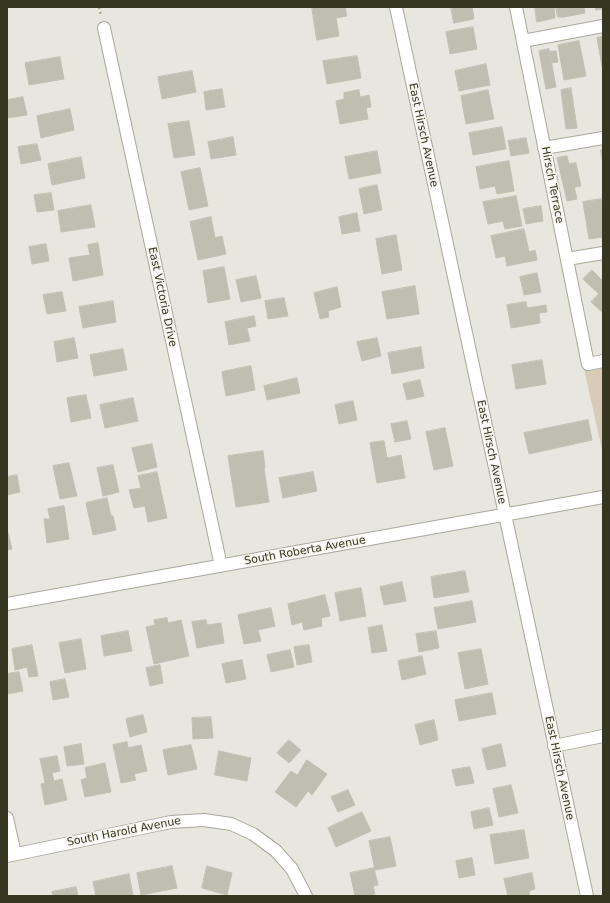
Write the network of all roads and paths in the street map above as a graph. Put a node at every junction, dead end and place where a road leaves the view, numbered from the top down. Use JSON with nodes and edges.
{"nodes":[{"id":1,"x":396,"y":7,"type":"edge"},
{"id":2,"x":516,"y":7,"type":"edge"},
{"id":3,"x":603,"y":26,"type":"edge"},
{"id":4,"x":104,"y":28,"type":"dead end"},
{"id":5,"x":523,"y":41,"type":"junction"},
{"id":6,"x":603,"y":138,"type":"edge"},
{"id":7,"x":544,"y":148,"type":"junction"},
{"id":8,"x":603,"y":253,"type":"edge"},
{"id":9,"x":567,"y":259,"type":"junction"},
{"id":10,"x":603,"y":361,"type":"edge"},
{"id":11,"x":603,"y":497,"type":"edge"},
{"id":12,"x":505,"y":515,"type":"junction"},
{"id":13,"x":221,"y":566,"type":"junction"},
{"id":14,"x":7,"y":604,"type":"edge"},
{"id":15,"x":603,"y":736,"type":"edge"},
{"id":16,"x":554,"y":746,"type":"junction"},
{"id":17,"x":7,"y":818,"type":"edge"},
{"id":18,"x":11,"y":855,"type":"edge"},
{"id":19,"x":306,"y":896,"type":"edge"},
{"id":20,"x":587,"y":896,"type":"edge"}],
"edges":[{"from":1,"to":12,"type":"street","name":"East Hirsch Avenue"},
{"from":2,"to":5,"type":"street","name":"Hirsch Terrace"},
{"from":3,"to":5,"type":"street"},
{"from":4,"to":13,"type":"street","name":"East Victoria Drive"},
{"from":5,"to":7,"type":"street","name":"Hirsch Terrace"},
{"from":6,"to":7,"type":"street"},
{"from":7,"to":9,"type":"street","name":"Hirsch Terrace"},
{"from":8,"to":9,"type":"street"},
{"from":9,"to":10,"type":"street","name":"Hirsch Terrace"},
{"from":11,"to":12,"type":"street","name":"South Roberta Avenue"},
{"from":12,"to":13,"type":"street","name":"South Roberta Avenue"},
{"from":12,"to":16,"type":"street","name":"East Hirsch Avenue"},
{"from":13,"to":14,"type":"street","name":"South Roberta Avenue"},
{"from":15,"to":16,"type":"street"},
{"from":16,"to":20,"type":"street","name":"East Hirsch Avenue"},
{"from":17,"to":18,"type":"street"},
{"from":18,"to":19,"type":"street","name":"South Harold Avenue"}]}
